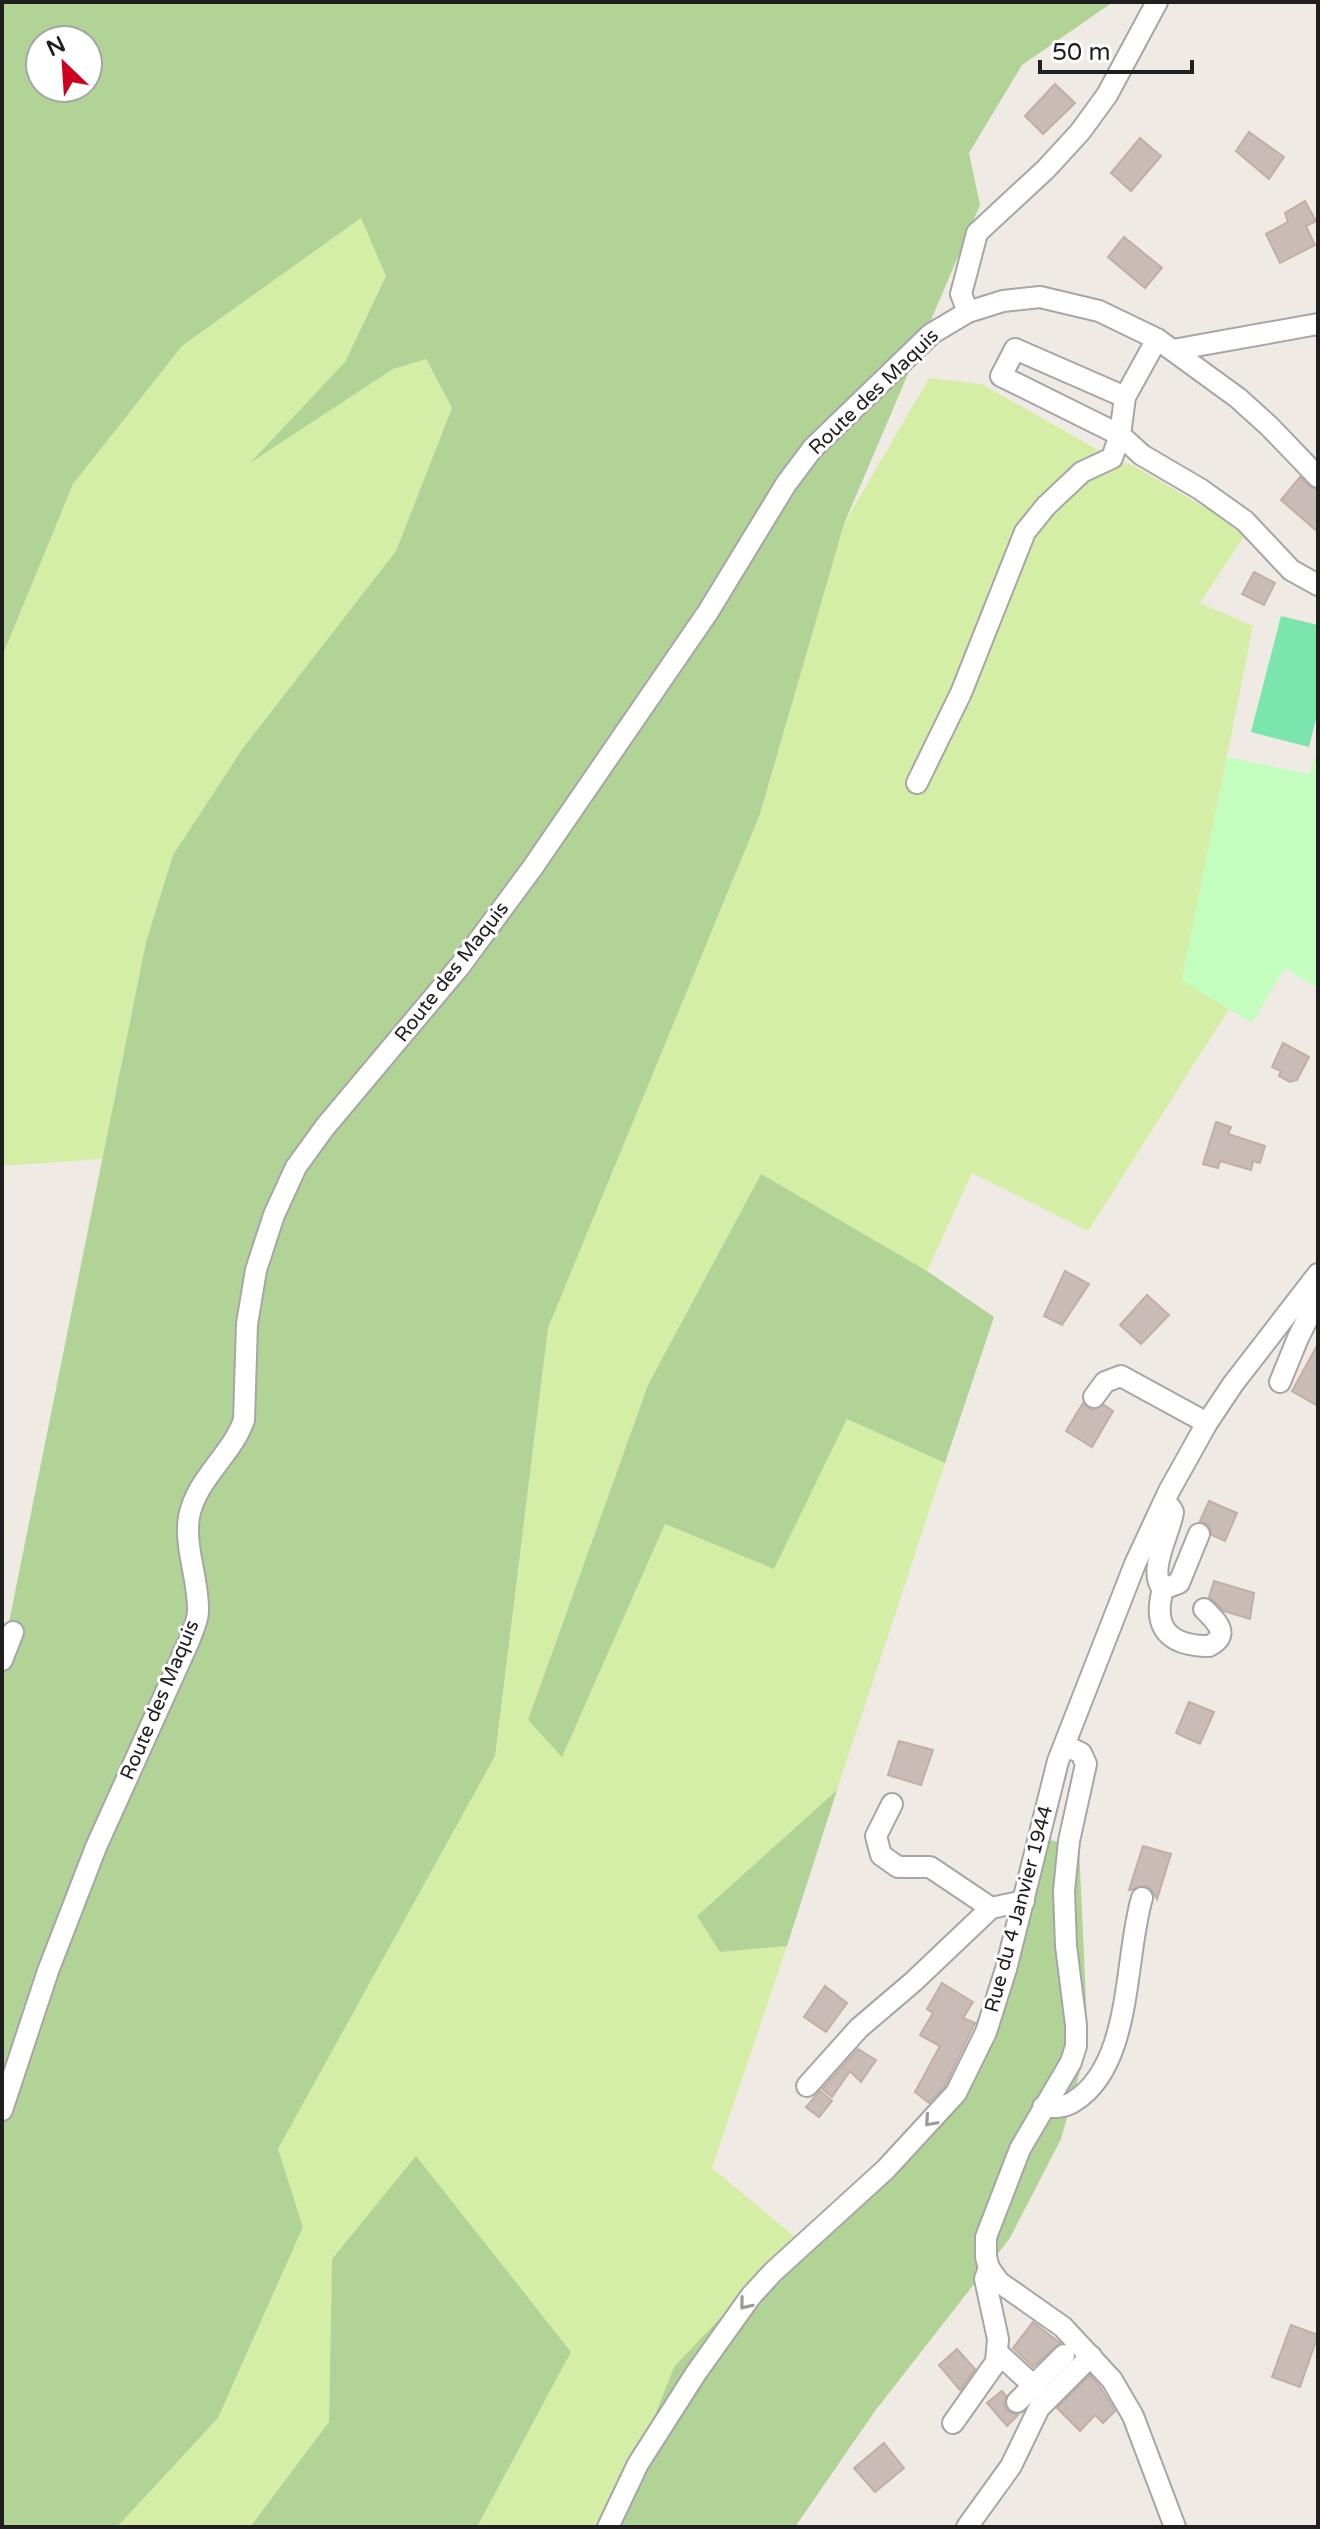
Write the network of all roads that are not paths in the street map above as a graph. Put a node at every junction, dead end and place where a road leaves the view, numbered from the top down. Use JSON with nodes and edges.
{"nodes":[{"id":1,"x":1157,"y":2,"type":"edge"},
{"id":2,"x":968,"y":312,"type":"junction"},
{"id":3,"x":1318,"y":324,"type":"edge"},
{"id":4,"x":1165,"y":344,"type":"junction"},
{"id":5,"x":1125,"y":397,"type":"junction"},
{"id":6,"x":1120,"y":435,"type":"junction"},
{"id":7,"x":1318,"y":477,"type":"edge"},
{"id":8,"x":1318,"y":585,"type":"edge"},
{"id":9,"x":917,"y":783,"type":"dead end"},
{"id":10,"x":1318,"y":1274,"type":"edge"},
{"id":11,"x":1318,"y":1298,"type":"edge"},
{"id":12,"x":1280,"y":1382,"type":"dead end"},
{"id":13,"x":1094,"y":1397,"type":"dead end"},
{"id":14,"x":1207,"y":1423,"type":"junction"},
{"id":15,"x":1163,"y":1505,"type":"junction"},
{"id":16,"x":1199,"y":1534,"type":"dead end"},
{"id":17,"x":1163,"y":1589,"type":"junction"},
{"id":18,"x":1204,"y":1609,"type":"dead end"},
{"id":19,"x":13,"y":1632,"type":"dead end"},
{"id":20,"x":2,"y":1660,"type":"edge"},
{"id":21,"x":1066,"y":1746,"type":"junction"},
{"id":22,"x":892,"y":1804,"type":"dead end"},
{"id":23,"x":1142,"y":1898,"type":"dead end"},
{"id":24,"x":1024,"y":1901,"type":"junction"},
{"id":25,"x":991,"y":1908,"type":"junction"},
{"id":26,"x":807,"y":2086,"type":"dead end"},
{"id":27,"x":1043,"y":2107,"type":"junction"},
{"id":28,"x":2,"y":2110,"type":"edge"},
{"id":29,"x":989,"y":2268,"type":"junction"},
{"id":30,"x":998,"y":2353,"type":"junction"},
{"id":31,"x":1064,"y":2355,"type":"dead end"},
{"id":32,"x":1091,"y":2356,"type":"junction"},
{"id":33,"x":1034,"y":2386,"type":"junction"},
{"id":34,"x":1017,"y":2402,"type":"dead end"},
{"id":35,"x":953,"y":2423,"type":"dead end"},
{"id":36,"x":608,"y":2527,"type":"edge"},
{"id":37,"x":967,"y":2527,"type":"edge"},
{"id":38,"x":1175,"y":2527,"type":"edge"}],
"edges":[{"from":1,"to":2,"type":"street"},
{"from":2,"to":4,"type":"street","name":"Route des Maquis"},
{"from":2,"to":28,"type":"street","name":"Route des Maquis"},
{"from":3,"to":4,"type":"street"},
{"from":4,"to":5,"type":"street"},
{"from":4,"to":7,"type":"street","name":"Route des Maquis"},
{"from":5,"to":6,"type":"street"},
{"from":5,"to":6,"type":"street"},
{"from":6,"to":8,"type":"street"},
{"from":6,"to":9,"type":"street"},
{"from":10,"to":14,"type":"street","name":"Rue du 4 Janvier 1944"},
{"from":11,"to":12,"type":"street"},
{"from":13,"to":14,"type":"street"},
{"from":14,"to":15,"type":"street","name":"Rue du 4 Janvier 1944"},
{"from":15,"to":17,"type":"street"},
{"from":15,"to":21,"type":"street","name":"Rue du 4 Janvier 1944"},
{"from":16,"to":17,"type":"street"},
{"from":17,"to":18,"type":"street"},
{"from":19,"to":20,"type":"street"},
{"from":21,"to":24,"type":"street","name":"Rue du 4 Janvier 1944"},
{"from":21,"to":27,"type":"street"},
{"from":22,"to":25,"type":"street"},
{"from":23,"to":27,"type":"street"},
{"from":24,"to":25,"type":"street"},
{"from":24,"to":36,"type":"street","name":"Rue du 4 Janvier 1944","one_way":true},
{"from":25,"to":26,"type":"street"},
{"from":27,"to":29,"type":"street"},
{"from":29,"to":30,"type":"street"},
{"from":29,"to":32,"type":"street"},
{"from":30,"to":33,"type":"street"},
{"from":30,"to":35,"type":"street"},
{"from":31,"to":33,"type":"street"},
{"from":32,"to":37,"type":"street"},
{"from":32,"to":38,"type":"street"},
{"from":33,"to":34,"type":"street"}]}
